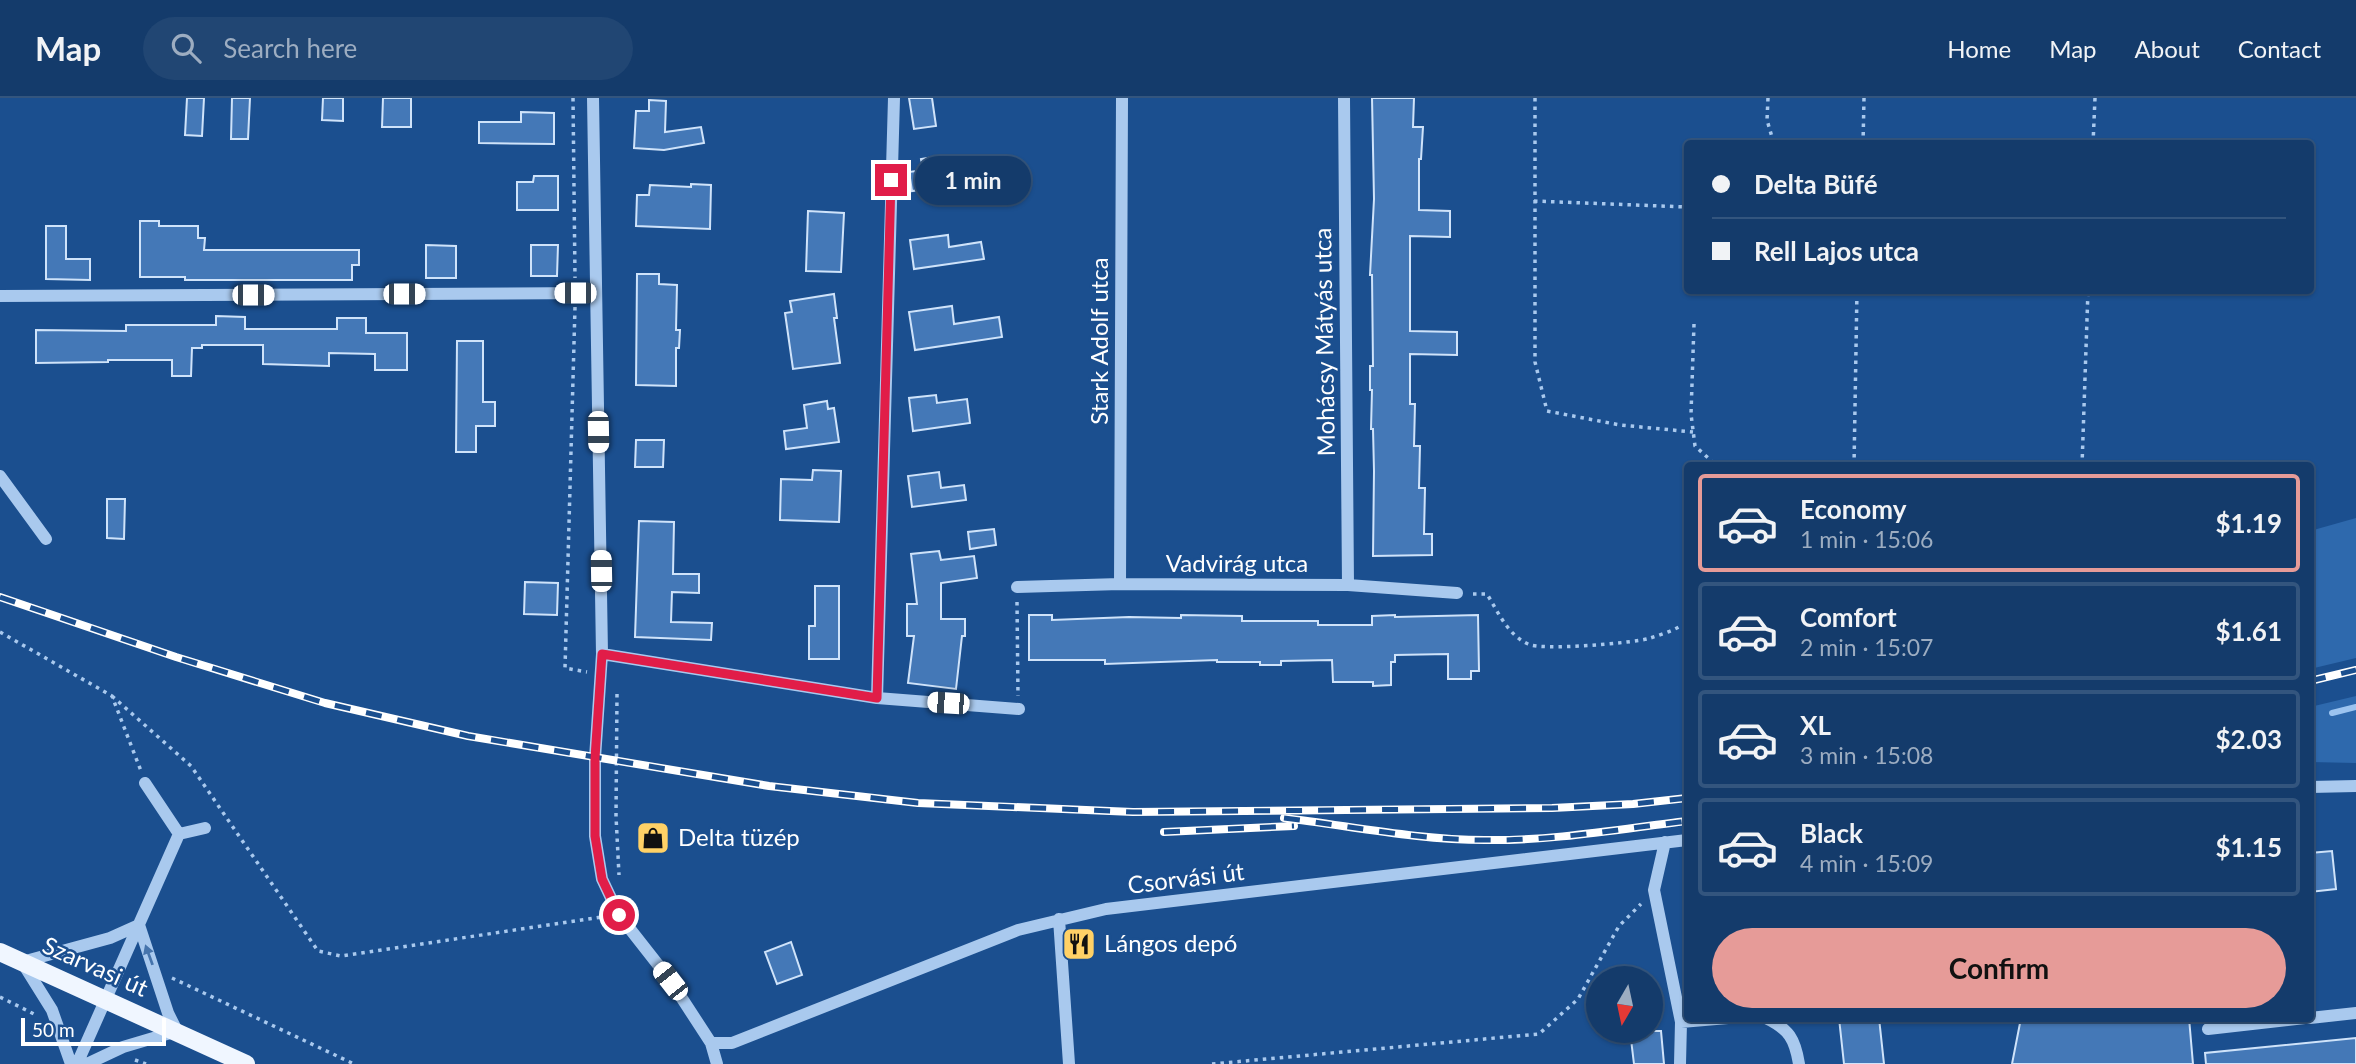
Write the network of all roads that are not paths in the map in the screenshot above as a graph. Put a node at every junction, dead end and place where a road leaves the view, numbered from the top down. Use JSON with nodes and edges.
{"nodes":[{"id":1,"x":593,"y":98,"type":"edge"},
{"id":2,"x":894,"y":98,"type":"edge"},
{"id":3,"x":1122,"y":98,"type":"edge"},
{"id":4,"x":1344,"y":98,"type":"edge"},
{"id":5,"x":596,"y":293,"type":"junction"},
{"id":6,"x":0,"y":296,"type":"edge"},
{"id":7,"x":0,"y":477,"type":"edge"},
{"id":8,"x":46,"y":539,"type":"dead end"},
{"id":9,"x":1120,"y":584,"type":"junction"},
{"id":10,"x":1348,"y":585,"type":"junction"},
{"id":11,"x":1017,"y":587,"type":"road end"},
{"id":12,"x":1457,"y":593,"type":"road end"},
{"id":13,"x":602,"y":654,"type":"junction"},
{"id":14,"x":877,"y":698,"type":"junction"},
{"id":15,"x":1018,"y":709,"type":"road end"},
{"id":16,"x":145,"y":783,"type":"road end"},
{"id":17,"x":2356,"y":786,"type":"edge"},
{"id":18,"x":2314,"y":787,"type":"edge"},
{"id":19,"x":205,"y":828,"type":"dead end"},
{"id":20,"x":179,"y":834,"type":"junction"},
{"id":21,"x":1684,"y":839,"type":"edge"},
{"id":22,"x":1665,"y":842,"type":"junction"},
{"id":23,"x":1059,"y":919,"type":"junction"},
{"id":24,"x":139,"y":925,"type":"junction"},
{"id":25,"x":0,"y":952,"type":"edge"},
{"id":26,"x":22,"y":962,"type":"junction"},
{"id":27,"x":107,"y":999,"type":"junction"},
{"id":28,"x":2356,"y":1013,"type":"edge"},
{"id":29,"x":2314,"y":1017,"type":"edge"},
{"id":30,"x":1681,"y":1022,"type":"junction"},
{"id":31,"x":1684,"y":1022,"type":"edge"},
{"id":32,"x":1774,"y":1022,"type":"edge"},
{"id":33,"x":2272,"y":1022,"type":"edge"},
{"id":34,"x":2208,"y":1029,"type":"dead end"},
{"id":35,"x":177,"y":1031,"type":"junction"},
{"id":36,"x":711,"y":1043,"type":"junction"},
{"id":37,"x":71,"y":1064,"type":"edge"},
{"id":38,"x":77,"y":1064,"type":"edge"},
{"id":39,"x":88,"y":1064,"type":"edge"},
{"id":40,"x":246,"y":1064,"type":"edge"},
{"id":41,"x":717,"y":1064,"type":"edge"},
{"id":42,"x":1069,"y":1064,"type":"edge"},
{"id":43,"x":1680,"y":1064,"type":"edge"},
{"id":44,"x":1798,"y":1064,"type":"edge"}],
"edges":[{"from":1,"to":5,"type":"street"},
{"from":2,"to":14,"type":"street"},
{"from":3,"to":9,"type":"street","name":"Stark Adolf utca"},
{"from":4,"to":10,"type":"street","name":"Mohácsy Mátyás utca"},
{"from":5,"to":6,"type":"street"},
{"from":5,"to":13,"type":"street"},
{"from":7,"to":8,"type":"street"},
{"from":9,"to":10,"type":"street","name":"Vadvirág utca"},
{"from":9,"to":11,"type":"street","name":"Vadvirág utca"},
{"from":10,"to":12,"type":"street","name":"Vadvirág utca"},
{"from":13,"to":14,"type":"street"},
{"from":13,"to":36,"type":"street"},
{"from":14,"to":15,"type":"street"},
{"from":16,"to":20,"type":"street"},
{"from":17,"to":18,"type":"street"},
{"from":19,"to":20,"type":"street"},
{"from":20,"to":24,"type":"street"},
{"from":21,"to":22,"type":"street","name":"Csorvási út"},
{"from":22,"to":23,"type":"street","name":"Csorvási út"},
{"from":22,"to":30,"type":"street"},
{"from":23,"to":36,"type":"street","name":"Csorvási út"},
{"from":23,"to":42,"type":"street"},
{"from":24,"to":26,"type":"street"},
{"from":24,"to":27,"type":"street"},
{"from":35,"to":24,"type":"street","one_way":true},
{"from":25,"to":26,"type":"main road","name":"Szarvasi út"},
{"from":26,"to":27,"type":"main road","name":"Szarvasi út"},
{"from":26,"to":37,"type":"street"},
{"from":27,"to":35,"type":"main road","name":"Szarvasi út"},
{"from":27,"to":38,"type":"street"},
{"from":28,"to":29,"type":"street"},
{"from":30,"to":31,"type":"street"},
{"from":30,"to":43,"type":"street"},
{"from":32,"to":44,"type":"street"},
{"from":33,"to":34,"type":"street"},
{"from":35,"to":39,"type":"street"},
{"from":35,"to":40,"type":"main road","name":"Szarvasi út"},
{"from":36,"to":41,"type":"street"}]}
